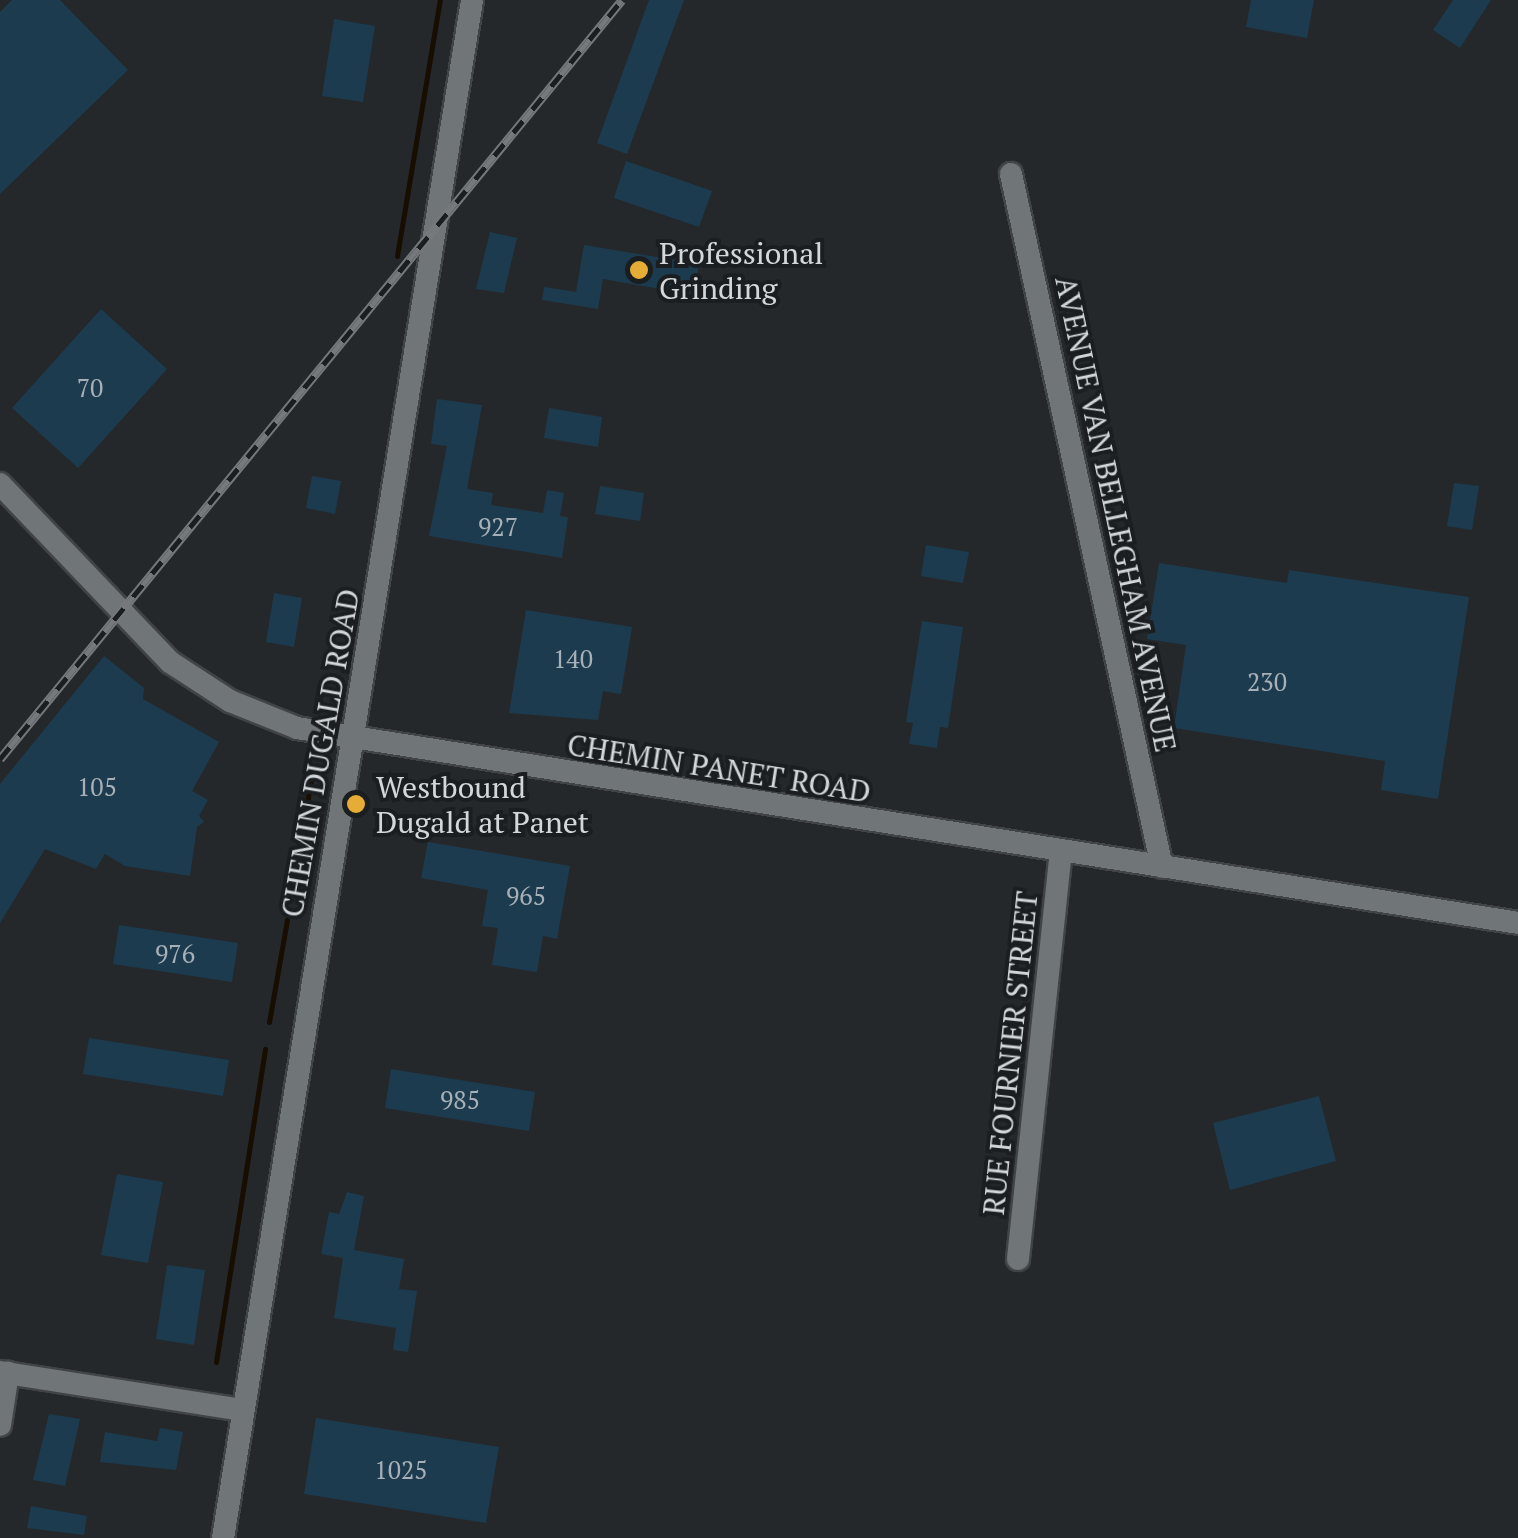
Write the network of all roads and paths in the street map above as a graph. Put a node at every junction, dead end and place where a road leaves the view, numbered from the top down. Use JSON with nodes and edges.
{"nodes":[{"id":1,"x":472,"y":0,"type":"edge"},
{"id":2,"x":1011,"y":174,"type":"dead end"},
{"id":3,"x":0,"y":484,"type":"edge"},
{"id":4,"x":356,"y":741,"type":"junction"},
{"id":5,"x":1061,"y":852,"type":"junction"},
{"id":6,"x":1162,"y":868,"type":"junction"},
{"id":7,"x":1518,"y":923,"type":"edge"},
{"id":8,"x":1018,"y":1259,"type":"dead end"},
{"id":9,"x":4,"y":1373,"type":"edge"},
{"id":10,"x":243,"y":1410,"type":"junction"},
{"id":11,"x":0,"y":1425,"type":"edge"},
{"id":12,"x":222,"y":1531,"type":"edge"}],
"edges":[{"from":1,"to":4,"type":"street","name":"CHEMIN DUGALD ROAD"},
{"from":2,"to":6,"type":"street","name":"AVENUE VAN BELLEGHAM AVENUE"},
{"from":3,"to":4,"type":"street","name":"CHEMIN PANET ROAD"},
{"from":4,"to":5,"type":"street","name":"CHEMIN PANET ROAD"},
{"from":4,"to":10,"type":"street","name":"CHEMIN DUGALD ROAD"},
{"from":5,"to":6,"type":"street","name":"CHEMIN PANET ROAD"},
{"from":5,"to":8,"type":"street","name":"RUE FOURNIER STREET"},
{"from":6,"to":7,"type":"street","name":"CHEMIN PANET ROAD"},
{"from":9,"to":10,"type":"street"},
{"from":9,"to":11,"type":"street"},
{"from":10,"to":12,"type":"street","name":"CHEMIN DUGALD ROAD"}]}
